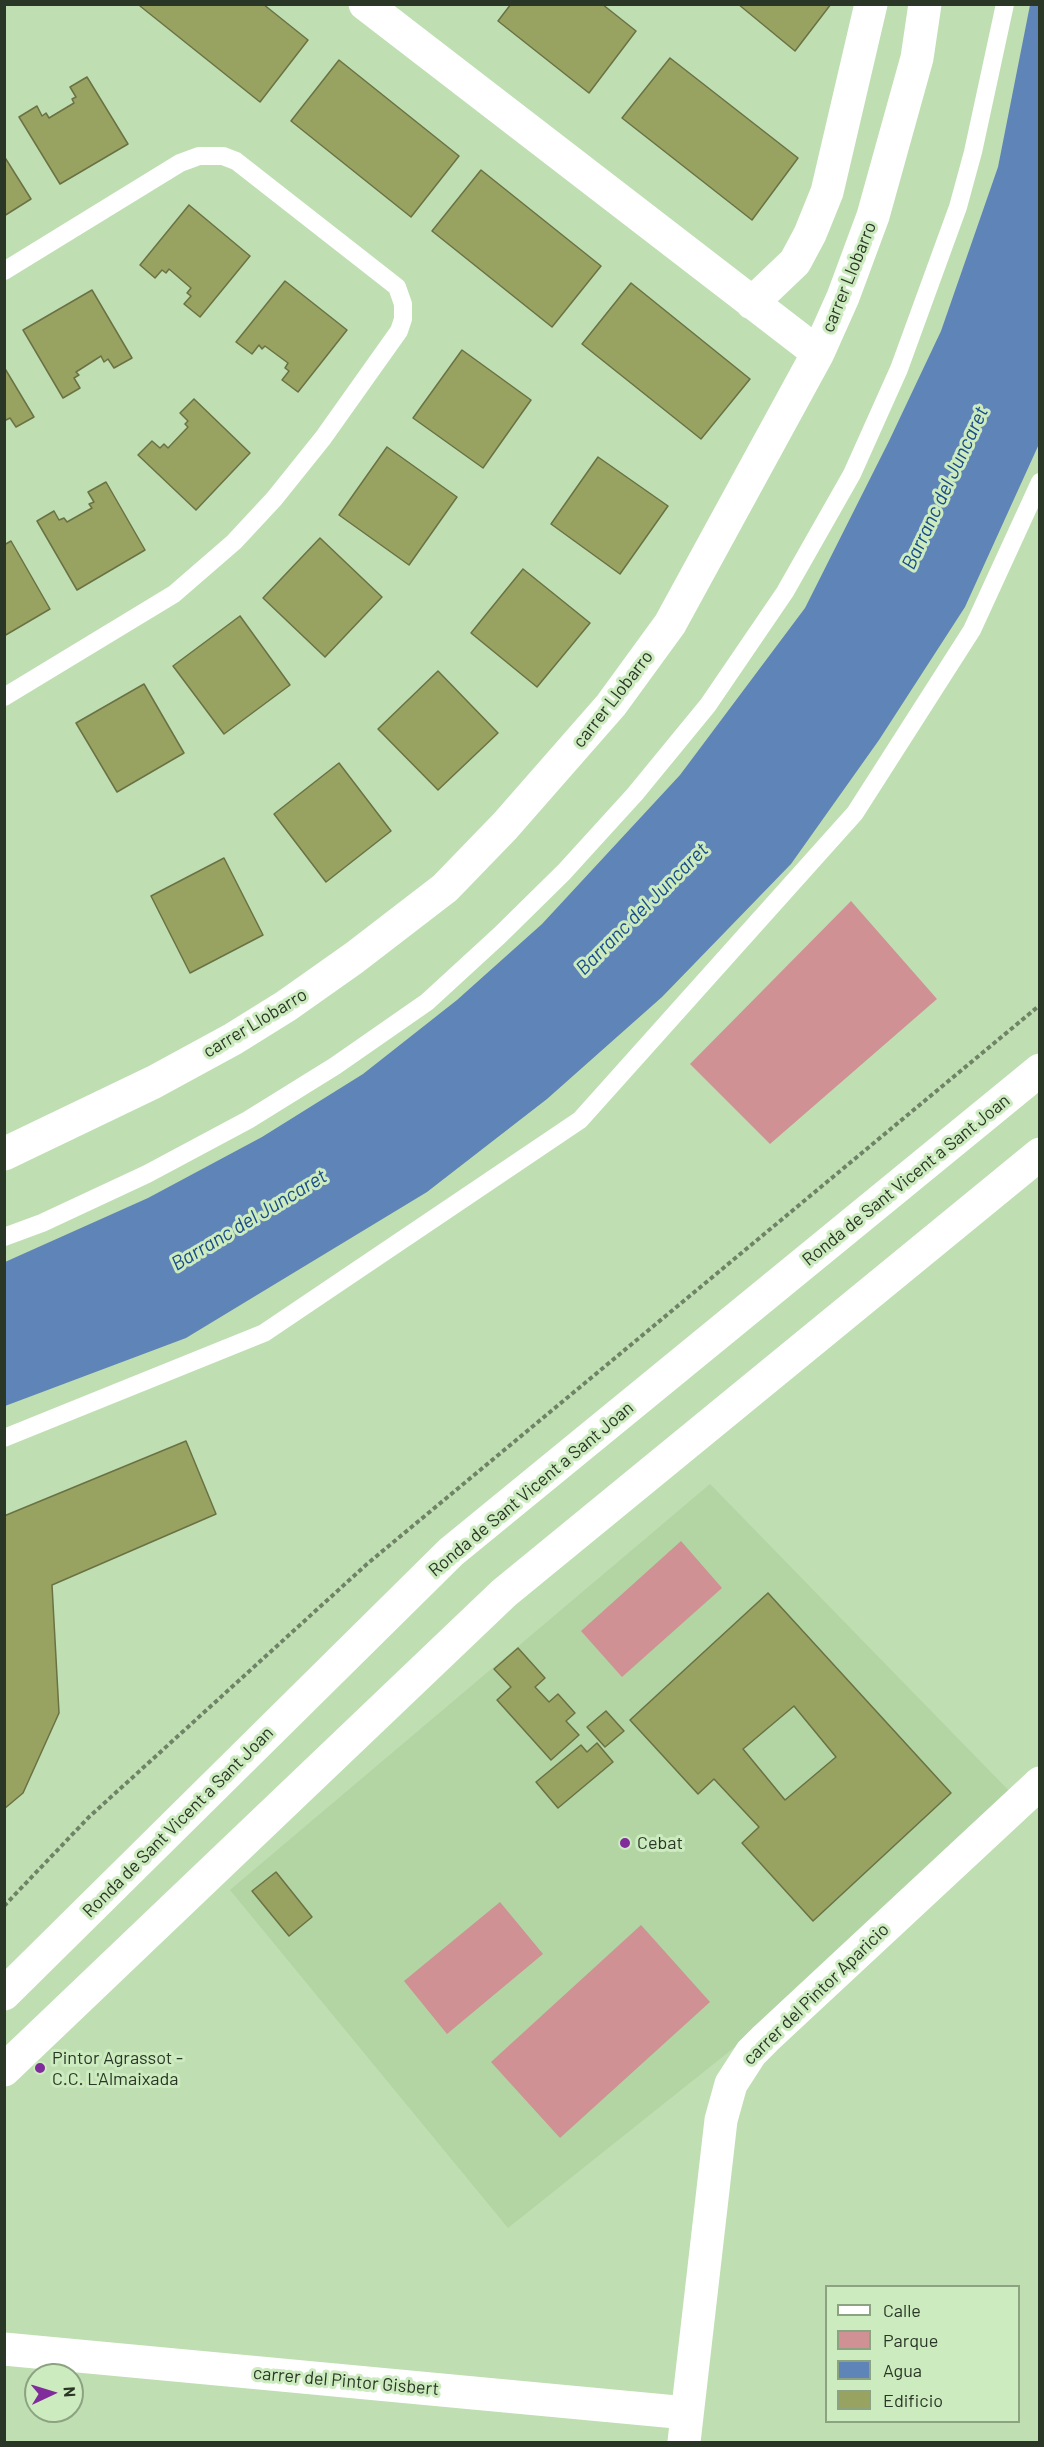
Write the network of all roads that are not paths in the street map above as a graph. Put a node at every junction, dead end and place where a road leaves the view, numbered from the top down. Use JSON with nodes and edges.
{"nodes":[{"id":1,"x":365,"y":4,"type":"edge"},
{"id":2,"x":871,"y":4,"type":"edge"},
{"id":3,"x":925,"y":4,"type":"edge"},
{"id":4,"x":1005,"y":4,"type":"edge"},
{"id":5,"x":4,"y":271,"type":"edge"},
{"id":6,"x":752,"y":303,"type":"junction"},
{"id":7,"x":818,"y":353,"type":"junction"},
{"id":8,"x":1040,"y":482,"type":"edge"},
{"id":9,"x":4,"y":697,"type":"edge"},
{"id":10,"x":1040,"y":1070,"type":"edge"},
{"id":11,"x":4,"y":1154,"type":"edge"},
{"id":12,"x":1040,"y":1154,"type":"edge"},
{"id":13,"x":4,"y":1237,"type":"edge"},
{"id":14,"x":4,"y":1438,"type":"edge"},
{"id":15,"x":1040,"y":1783,"type":"edge"},
{"id":16,"x":4,"y":1994,"type":"edge"},
{"id":17,"x":4,"y":2070,"type":"edge"},
{"id":18,"x":4,"y":2349,"type":"edge"},
{"id":19,"x":686,"y":2428,"type":"edge"}],
"edges":[{"from":1,"to":6,"type":"street"},
{"from":2,"to":6,"type":"street"},
{"from":3,"to":7,"type":"street","name":"carrer Llobarro"},
{"from":4,"to":13,"type":"lane"},
{"from":5,"to":9,"type":"lane"},
{"from":6,"to":7,"type":"street"},
{"from":7,"to":11,"type":"street","name":"carrer Llobarro"},
{"from":8,"to":14,"type":"lane"},
{"from":10,"to":16,"type":"street","name":"Ronda de Sant Vicent a Sant Joan"},
{"from":12,"to":17,"type":"street"},
{"from":15,"to":19,"type":"street","name":"carrer del Pintor Aparicio"},
{"from":18,"to":19,"type":"street","name":"carrer del Pintor Gisbert"}]}
